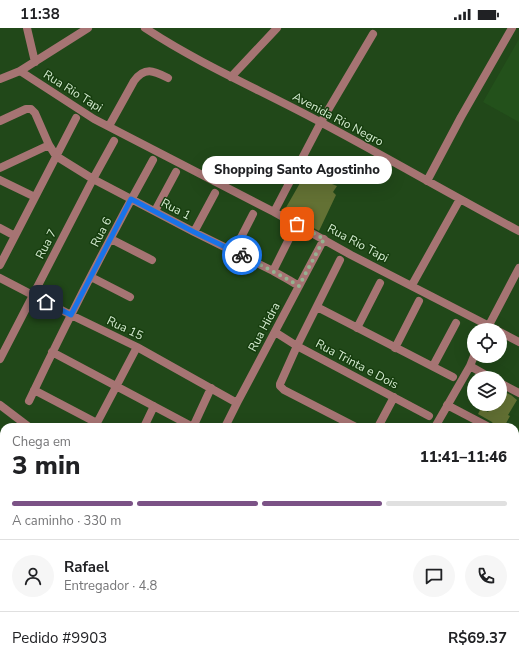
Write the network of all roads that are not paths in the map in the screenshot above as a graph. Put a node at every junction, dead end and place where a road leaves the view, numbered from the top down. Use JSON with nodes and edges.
{"nodes":[{"id":1,"x":27,"y":28,"type":"edge"},
{"id":2,"x":145,"y":28,"type":"edge"},
{"id":3,"x":277,"y":28,"type":"edge"},
{"id":4,"x":512,"y":28,"type":"edge"},
{"id":5,"x":84,"y":29,"type":"edge"},
{"id":6,"x":373,"y":34,"type":"dead end"},
{"id":7,"x":36,"y":62,"type":"junction"},
{"id":8,"x":20,"y":71,"type":"junction"},
{"id":9,"x":231,"y":77,"type":"junction"},
{"id":10,"x":168,"y":78,"type":"dead end"},
{"id":11,"x":0,"y":79,"type":"edge"},
{"id":12,"x":76,"y":118,"type":"dead end"},
{"id":13,"x":0,"y":121,"type":"edge"},
{"id":14,"x":321,"y":122,"type":"junction"},
{"id":15,"x":109,"y":126,"type":"junction"},
{"id":16,"x":114,"y":141,"type":"dead end"},
{"id":17,"x":49,"y":145,"type":"junction"},
{"id":18,"x":56,"y":156,"type":"junction"},
{"id":19,"x":153,"y":160,"type":"dead end"},
{"id":20,"x":0,"y":168,"type":"edge"},
{"id":21,"x":176,"y":172,"type":"dead end"},
{"id":22,"x":93,"y":179,"type":"junction"},
{"id":23,"x":0,"y":180,"type":"edge"},
{"id":24,"x":427,"y":181,"type":"junction"},
{"id":25,"x":215,"y":193,"type":"dead end"},
{"id":26,"x":35,"y":197,"type":"junction"},
{"id":27,"x":131,"y":199,"type":"junction"},
{"id":28,"x":460,"y":199,"type":"junction"},
{"id":29,"x":155,"y":211,"type":"junction"},
{"id":30,"x":274,"y":212,"type":"junction"},
{"id":31,"x":253,"y":214,"type":"dead end"},
{"id":32,"x":0,"y":228,"type":"edge"},
{"id":33,"x":519,"y":231,"type":"edge"},
{"id":34,"x":194,"y":232,"type":"junction"},
{"id":35,"x":292,"y":233,"type":"dead end"},
{"id":36,"x":15,"y":236,"type":"junction"},
{"id":37,"x":111,"y":239,"type":"junction"},
{"id":38,"x":324,"y":239,"type":"junction"},
{"id":39,"x":234,"y":251,"type":"junction"},
{"id":40,"x":152,"y":260,"type":"dead end"},
{"id":41,"x":340,"y":260,"type":"dead end"},
{"id":42,"x":0,"y":265,"type":"edge"},
{"id":43,"x":519,"y":268,"type":"edge"},
{"id":44,"x":273,"y":271,"type":"junction"},
{"id":45,"x":91,"y":277,"type":"junction"},
{"id":46,"x":0,"y":278,"type":"edge"},
{"id":47,"x":380,"y":283,"type":"dead end"},
{"id":48,"x":412,"y":285,"type":"junction"},
{"id":49,"x":299,"y":286,"type":"junction"},
{"id":50,"x":33,"y":295,"type":"junction"},
{"id":51,"x":130,"y":297,"type":"dead end"},
{"id":52,"x":419,"y":301,"type":"dead end"},
{"id":53,"x":317,"y":307,"type":"junction"},
{"id":54,"x":71,"y":315,"type":"junction"},
{"id":55,"x":456,"y":323,"type":"dead end"},
{"id":56,"x":479,"y":323,"type":"edge"},
{"id":57,"x":491,"y":323,"type":"edge"},
{"id":58,"x":358,"y":328,"type":"junction"},
{"id":59,"x":275,"y":332,"type":"junction"},
{"id":60,"x":507,"y":336,"type":"edge"},
{"id":61,"x":519,"y":342,"type":"edge"},
{"id":62,"x":297,"y":346,"type":"junction"},
{"id":63,"x":137,"y":347,"type":"junction"},
{"id":64,"x":395,"y":348,"type":"junction"},
{"id":65,"x":52,"y":352,"type":"junction"},
{"id":66,"x":0,"y":359,"type":"edge"},
{"id":67,"x":471,"y":363,"type":"edge"},
{"id":68,"x":433,"y":366,"type":"junction"},
{"id":69,"x":470,"y":366,"type":"junction"},
{"id":70,"x":479,"y":371,"type":"edge"},
{"id":71,"x":453,"y":377,"type":"dead end"},
{"id":72,"x":117,"y":386,"type":"junction"},
{"id":73,"x":507,"y":387,"type":"edge"},
{"id":74,"x":211,"y":388,"type":"junction"},
{"id":75,"x":34,"y":390,"type":"junction"},
{"id":76,"x":519,"y":393,"type":"edge"},
{"id":77,"x":394,"y":397,"type":"junction"},
{"id":78,"x":28,"y":400,"type":"dead end"},
{"id":79,"x":237,"y":402,"type":"junction"},
{"id":80,"x":0,"y":405,"type":"edge"},
{"id":81,"x":447,"y":405,"type":"junction"},
{"id":82,"x":154,"y":406,"type":"junction"},
{"id":83,"x":429,"y":416,"type":"dead end"},
{"id":84,"x":24,"y":423,"type":"edge"},
{"id":85,"x":146,"y":423,"type":"edge"},
{"id":86,"x":186,"y":423,"type":"edge"},
{"id":87,"x":195,"y":423,"type":"edge"},
{"id":88,"x":227,"y":423,"type":"edge"},
{"id":89,"x":345,"y":423,"type":"edge"},
{"id":90,"x":380,"y":423,"type":"edge"},
{"id":91,"x":437,"y":423,"type":"edge"},
{"id":92,"x":481,"y":423,"type":"edge"}],
"edges":[{"from":1,"to":7,"type":"street"},
{"from":2,"to":9,"type":"street","name":"Avenida Rio Negro"},
{"from":3,"to":9,"type":"street"},
{"from":4,"to":24,"type":"street"},
{"from":5,"to":7,"type":"street"},
{"from":6,"to":14,"type":"street"},
{"from":7,"to":8,"type":"street"},
{"from":8,"to":11,"type":"street"},
{"from":8,"to":15,"type":"street","name":"Rua Rio Tapi"},
{"from":9,"to":14,"type":"street","name":"Avenida Rio Negro"},
{"from":10,"to":15,"type":"street"},
{"from":12,"to":18,"type":"street"},
{"from":13,"to":17,"type":"street","name":"Rua 1"},
{"from":14,"to":24,"type":"street","name":"Avenida Rio Negro"},
{"from":14,"to":30,"type":"street"},
{"from":15,"to":30,"type":"street","name":"Rua Rio Tapi"},
{"from":16,"to":22,"type":"street","name":"Rua 7"},
{"from":17,"to":18,"type":"street","name":"Rua 1"},
{"from":17,"to":20,"type":"street"},
{"from":18,"to":22,"type":"street","name":"Rua 1"},
{"from":18,"to":26,"type":"street"},
{"from":19,"to":27,"type":"street","name":"Rua 6"},
{"from":21,"to":29,"type":"street"},
{"from":22,"to":27,"type":"street","name":"Rua 1"},
{"from":22,"to":50,"type":"street","name":"Rua 7"},
{"from":23,"to":26,"type":"street"},
{"from":24,"to":28,"type":"street","name":"Avenida Rio Negro"},
{"from":25,"to":34,"type":"street"},
{"from":26,"to":36,"type":"street"},
{"from":27,"to":29,"type":"street","name":"Rua 1"},
{"from":27,"to":37,"type":"street","name":"Rua 6"},
{"from":28,"to":33,"type":"street","name":"Avenida Rio Negro"},
{"from":28,"to":48,"type":"street"},
{"from":29,"to":34,"type":"street","name":"Rua 1"},
{"from":30,"to":38,"type":"street","name":"Rua Rio Tapi"},
{"from":31,"to":39,"type":"street"},
{"from":32,"to":36,"type":"street"},
{"from":34,"to":39,"type":"street","name":"Rua 1"},
{"from":35,"to":44,"type":"street"},
{"from":36,"to":42,"type":"street"},
{"from":37,"to":40,"type":"street"},
{"from":37,"to":45,"type":"street","name":"Rua 6"},
{"from":38,"to":48,"type":"street","name":"Rua Rio Tapi"},
{"from":38,"to":49,"type":"street","name":"Rua Hidra"},
{"from":39,"to":44,"type":"street","name":"Rua 1"},
{"from":41,"to":53,"type":"street"},
{"from":43,"to":57,"type":"street"},
{"from":44,"to":49,"type":"street","name":"Rua 1"},
{"from":45,"to":51,"type":"street"},
{"from":45,"to":54,"type":"street","name":"Rua 6"},
{"from":46,"to":50,"type":"street","name":"Rua 15"},
{"from":47,"to":58,"type":"street"},
{"from":48,"to":56,"type":"street","name":"Rua Rio Tapi"},
{"from":49,"to":59,"type":"street","name":"Rua Hidra"},
{"from":50,"to":54,"type":"street","name":"Rua 15"},
{"from":50,"to":66,"type":"street","name":"Rua 7"},
{"from":52,"to":64,"type":"street"},
{"from":53,"to":58,"type":"street"},
{"from":53,"to":62,"type":"street"},
{"from":54,"to":63,"type":"street","name":"Rua 15"},
{"from":54,"to":65,"type":"street","name":"Rua 6"},
{"from":55,"to":68,"type":"street"},
{"from":58,"to":64,"type":"street"},
{"from":59,"to":62,"type":"street","name":"Rua Trinta e Dois"},
{"from":59,"to":79,"type":"street","name":"Rua Hidra"},
{"from":60,"to":61,"type":"street"},
{"from":62,"to":77,"type":"street","name":"Rua Trinta e Dois"},
{"from":62,"to":89,"type":"street"},
{"from":63,"to":72,"type":"street"},
{"from":63,"to":74,"type":"street","name":"Rua 15"},
{"from":64,"to":68,"type":"street"},
{"from":65,"to":72,"type":"street"},
{"from":65,"to":75,"type":"street","name":"Rua 6"},
{"from":67,"to":69,"type":"street"},
{"from":68,"to":71,"type":"street"},
{"from":69,"to":70,"type":"street"},
{"from":69,"to":81,"type":"street"},
{"from":72,"to":75,"type":"street"},
{"from":72,"to":82,"type":"street"},
{"from":73,"to":76,"type":"street"},
{"from":74,"to":79,"type":"street","name":"Rua 15"},
{"from":74,"to":87,"type":"street"},
{"from":75,"to":78,"type":"street","name":"Rua 6"},
{"from":77,"to":83,"type":"street","name":"Rua Trinta e Dois"},
{"from":77,"to":90,"type":"street"},
{"from":79,"to":88,"type":"street","name":"Rua Hidra"},
{"from":80,"to":84,"type":"street"},
{"from":81,"to":91,"type":"street"},
{"from":81,"to":92,"type":"street"},
{"from":82,"to":85,"type":"street"},
{"from":82,"to":86,"type":"street"}]}
